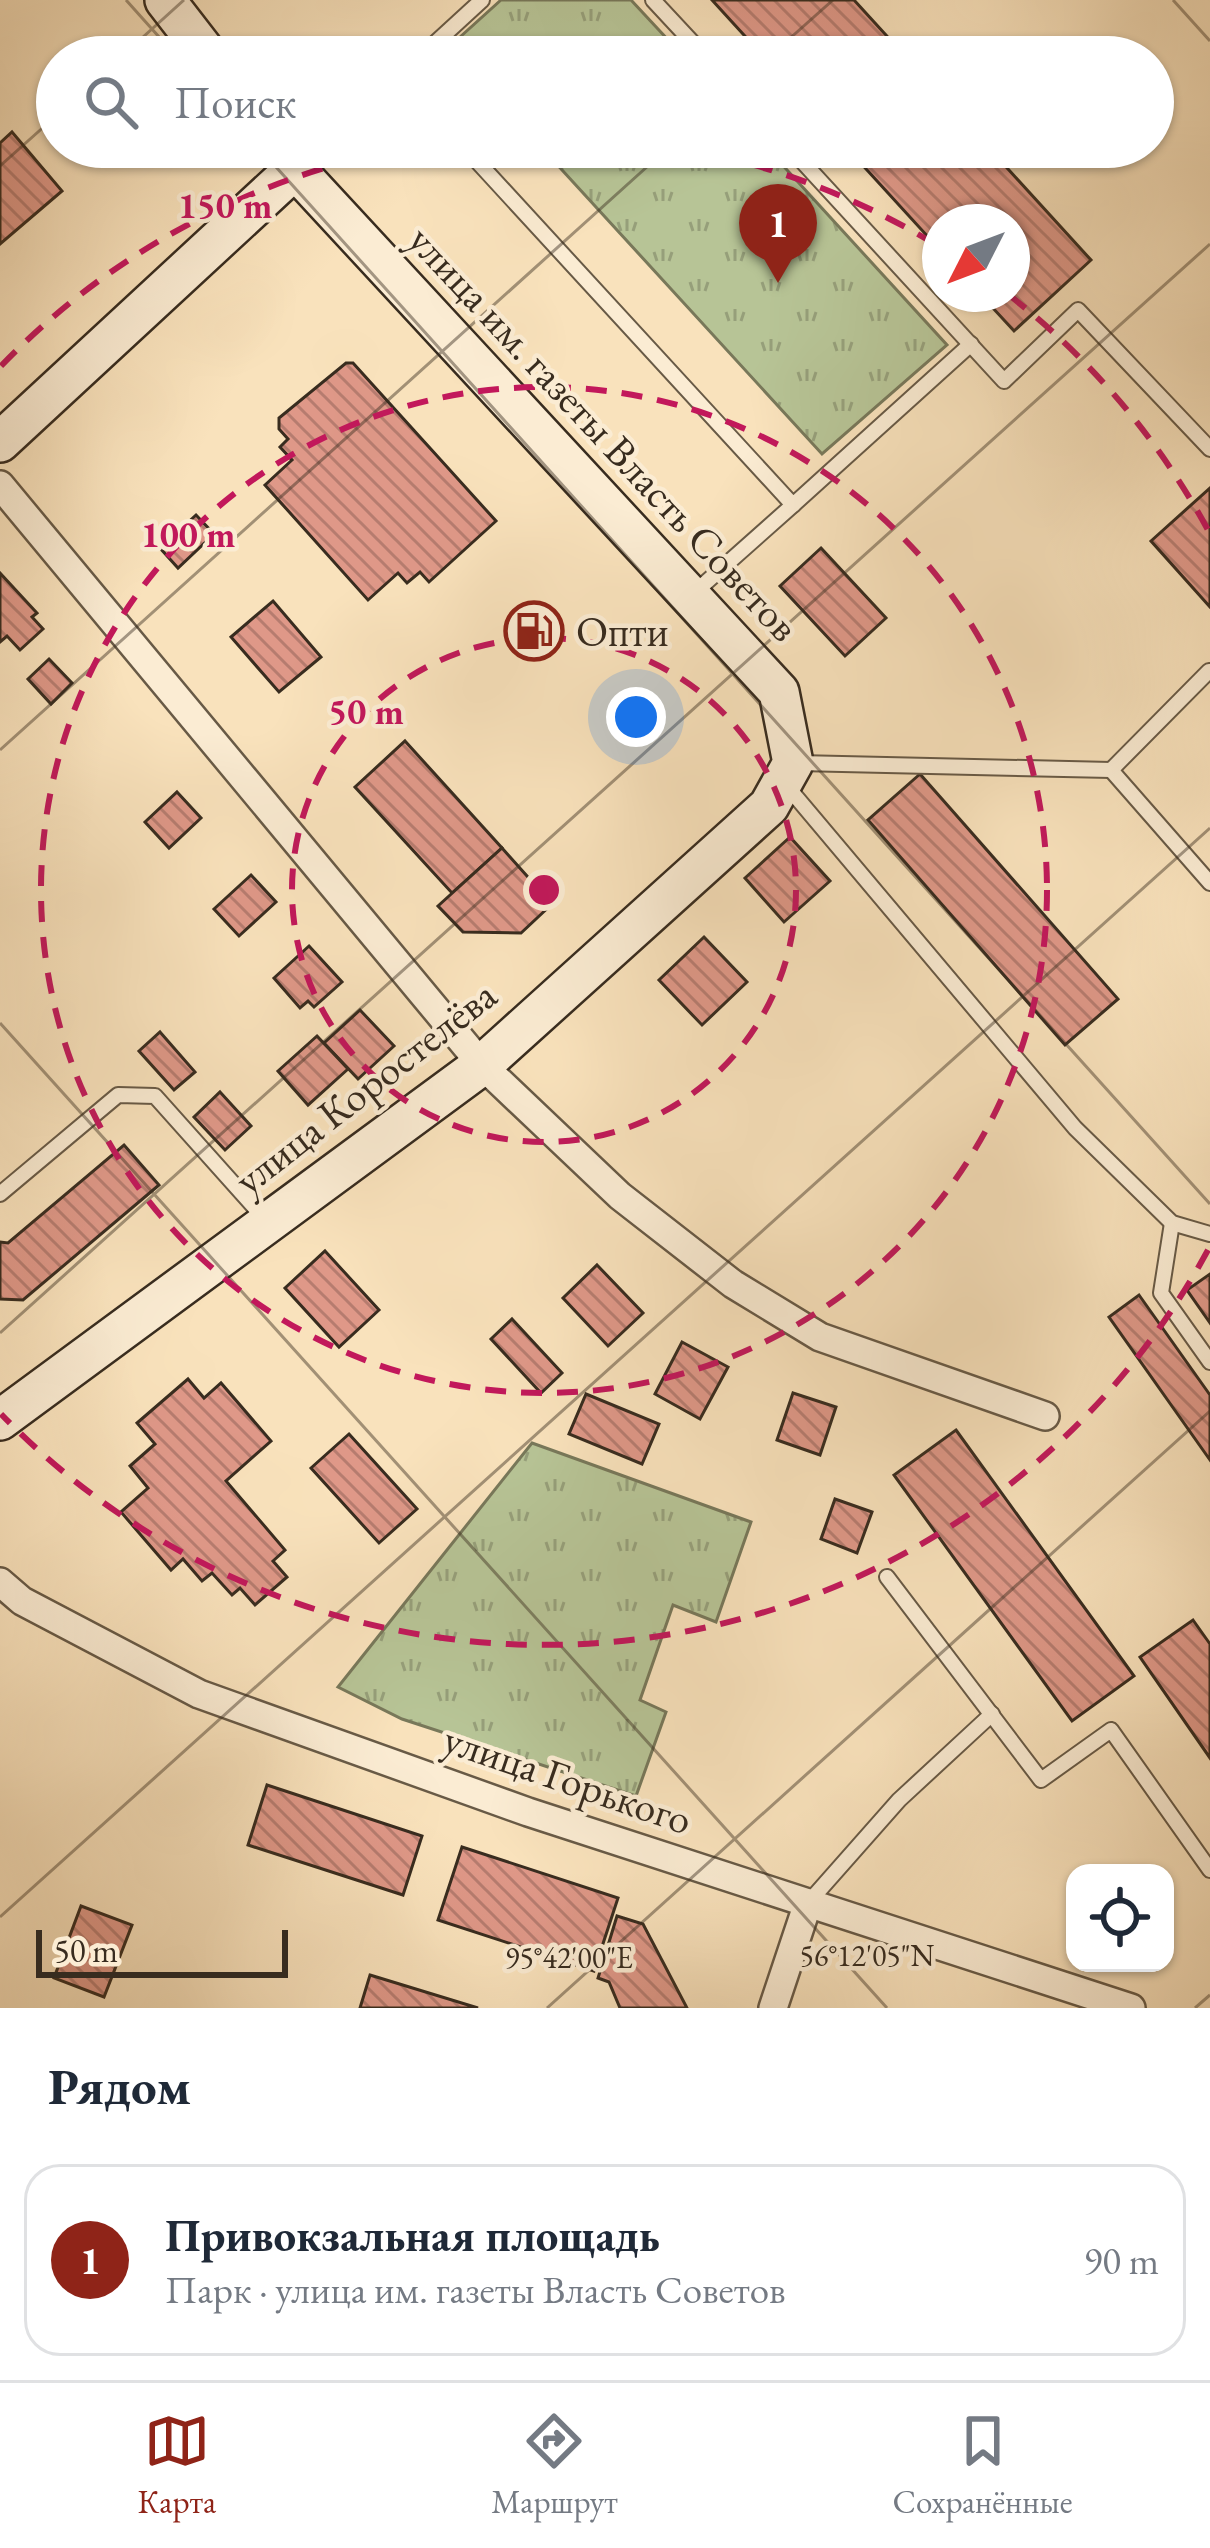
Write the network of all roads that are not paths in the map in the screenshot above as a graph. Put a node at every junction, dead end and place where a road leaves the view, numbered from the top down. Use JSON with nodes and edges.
{"nodes":[{"id":1,"x":165,"y":0,"type":"edge"},
{"id":2,"x":482,"y":0,"type":"edge"},
{"id":3,"x":653,"y":0,"type":"edge"},
{"id":4,"x":193,"y":36,"type":"edge"},
{"id":5,"x":443,"y":36,"type":"edge"},
{"id":6,"x":686,"y":36,"type":"edge"},
{"id":7,"x":284,"y":168,"type":"edge"},
{"id":8,"x":310,"y":168,"type":"edge"},
{"id":9,"x":483,"y":168,"type":"edge"},
{"id":10,"x":809,"y":168,"type":"edge"},
{"id":11,"x":971,"y":344,"type":"junction"},
{"id":12,"x":0,"y":442,"type":"edge"},
{"id":13,"x":1210,"y":448,"type":"edge"},
{"id":14,"x":0,"y":485,"type":"edge"},
{"id":15,"x":793,"y":505,"type":"junction"},
{"id":16,"x":690,"y":596,"type":"junction"},
{"id":17,"x":1210,"y":671,"type":"edge"},
{"id":18,"x":1111,"y":770,"type":"junction"},
{"id":19,"x":782,"y":783,"type":"junction"},
{"id":20,"x":1210,"y":883,"type":"edge"},
{"id":21,"x":482,"y":1065,"type":"junction"},
{"id":22,"x":0,"y":1194,"type":"edge"},
{"id":23,"x":269,"y":1222,"type":"junction"},
{"id":24,"x":1172,"y":1223,"type":"junction"},
{"id":25,"x":1210,"y":1234,"type":"edge"},
{"id":26,"x":1210,"y":1363,"type":"edge"},
{"id":27,"x":1045,"y":1416,"type":"dead end"},
{"id":28,"x":0,"y":1420,"type":"edge"},
{"id":29,"x":887,"y":1577,"type":"dead end"},
{"id":30,"x":0,"y":1582,"type":"edge"},
{"id":31,"x":992,"y":1714,"type":"junction"},
{"id":32,"x":1210,"y":1870,"type":"edge"},
{"id":33,"x":808,"y":1903,"type":"junction"},
{"id":34,"x":773,"y":2008,"type":"edge"},
{"id":35,"x":1130,"y":2008,"type":"edge"}],
"edges":[{"from":1,"to":4,"type":"street"},
{"from":2,"to":5,"type":"lane"},
{"from":3,"to":6,"type":"lane"},
{"from":7,"to":12,"type":"street"},
{"from":8,"to":16,"type":"street","name":"улица им. газеты Власть Советов"},
{"from":9,"to":15,"type":"lane"},
{"from":10,"to":11,"type":"lane"},
{"from":11,"to":13,"type":"lane"},
{"from":11,"to":15,"type":"lane"},
{"from":14,"to":21,"type":"street"},
{"from":15,"to":16,"type":"lane"},
{"from":16,"to":19,"type":"street","name":"улица им. газеты Власть Советов"},
{"from":17,"to":18,"type":"lane"},
{"from":18,"to":19,"type":"lane"},
{"from":18,"to":20,"type":"lane"},
{"from":19,"to":21,"type":"street","name":"улица Коростелёва"},
{"from":19,"to":24,"type":"lane"},
{"from":21,"to":23,"type":"street","name":"улица Коростелёва"},
{"from":21,"to":27,"type":"street"},
{"from":22,"to":23,"type":"lane"},
{"from":23,"to":28,"type":"street","name":"улица Коростелёва"},
{"from":24,"to":25,"type":"lane"},
{"from":24,"to":26,"type":"lane"},
{"from":29,"to":31,"type":"lane"},
{"from":30,"to":33,"type":"street","name":"улица Горького"},
{"from":31,"to":32,"type":"lane"},
{"from":31,"to":33,"type":"lane"},
{"from":33,"to":34,"type":"street"},
{"from":33,"to":35,"type":"street","name":"улица Горького"}]}
